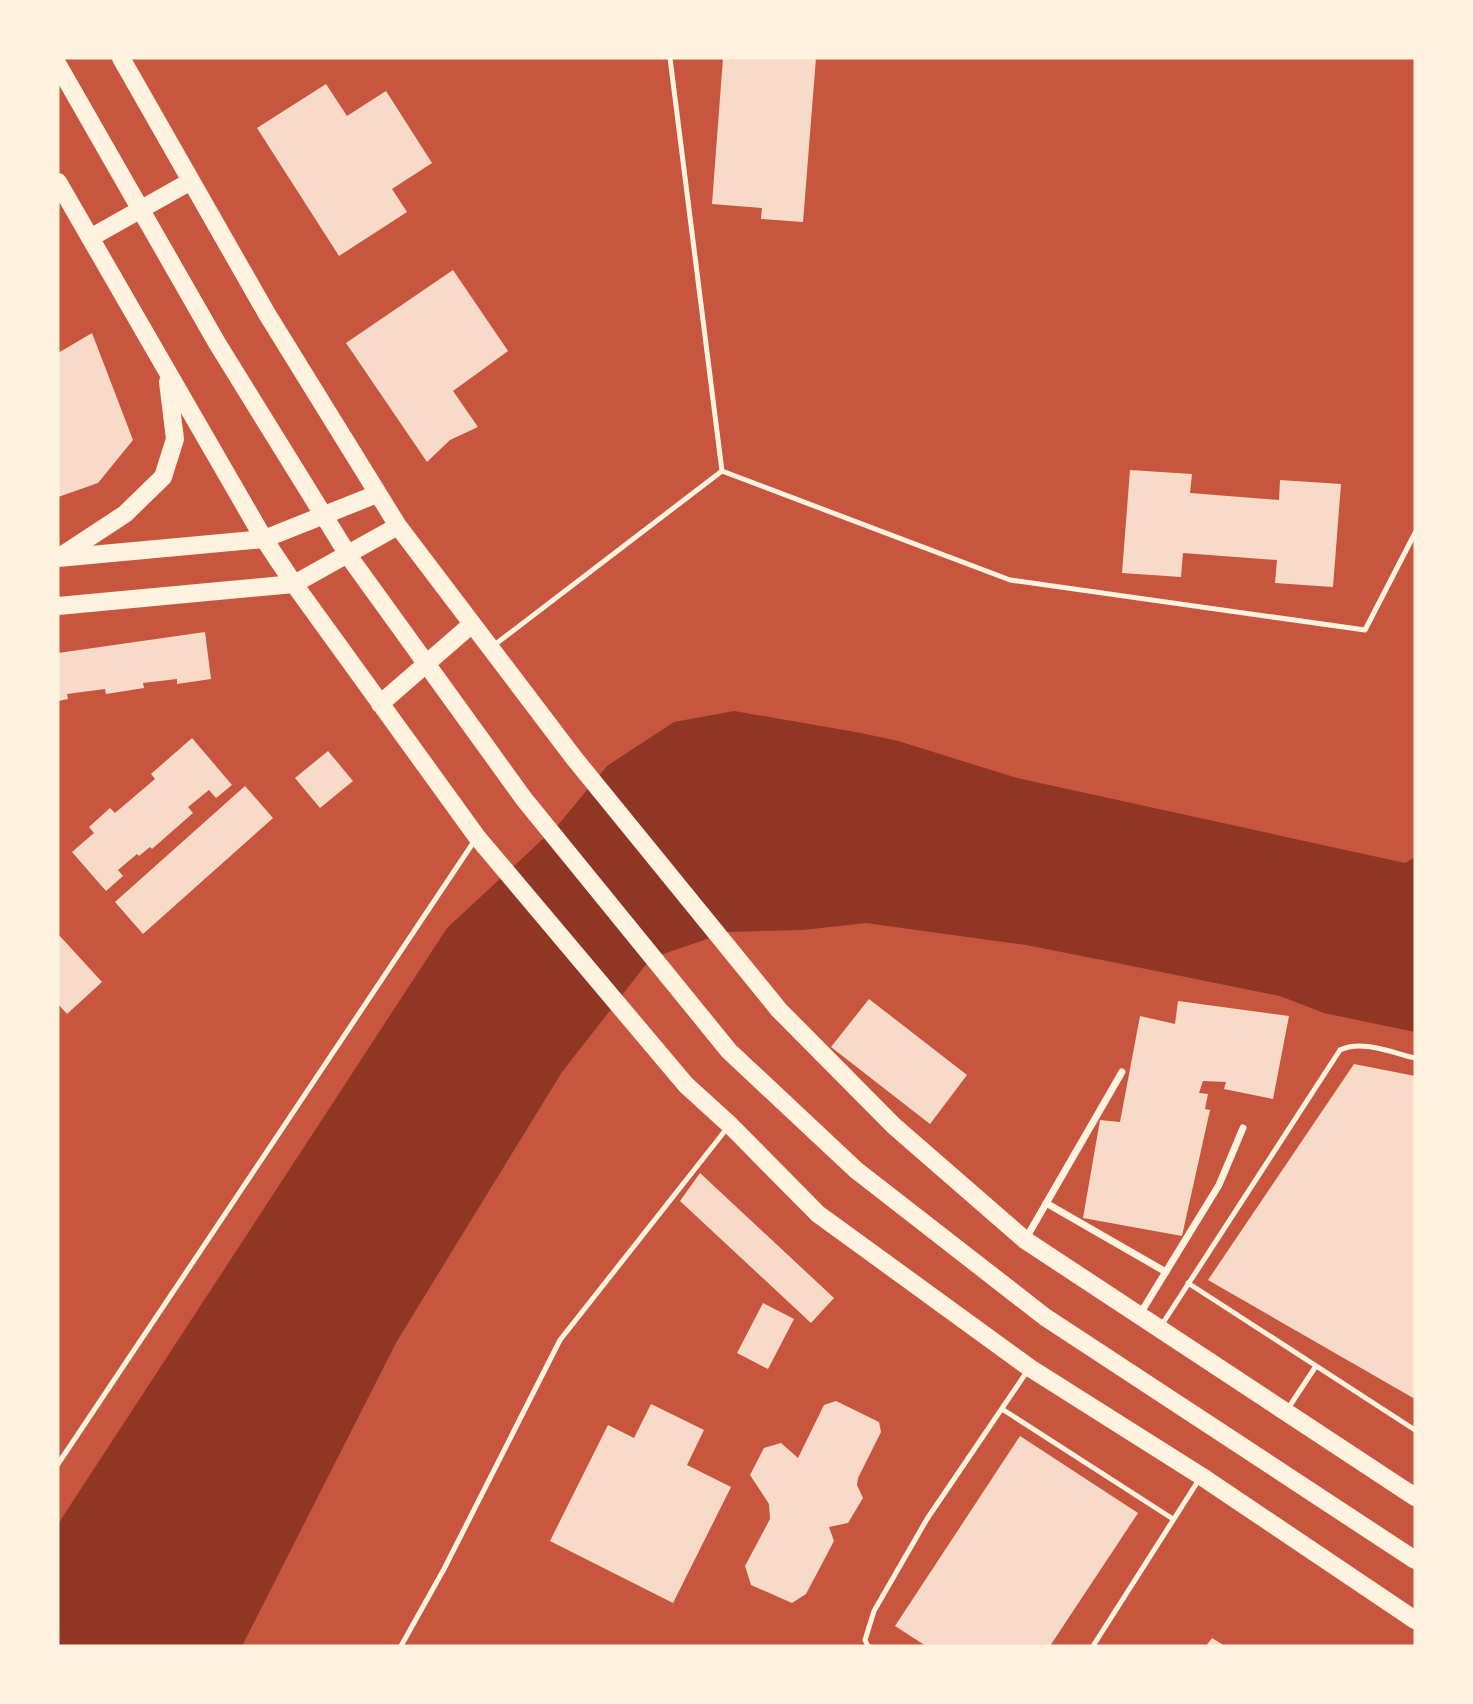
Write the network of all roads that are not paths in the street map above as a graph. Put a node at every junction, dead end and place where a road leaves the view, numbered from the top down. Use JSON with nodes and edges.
{"nodes":[{"id":1,"x":121,"y":58,"type":"edge"},
{"id":2,"x":670,"y":58,"type":"edge"},
{"id":3,"x":58,"y":65,"type":"edge"},
{"id":4,"x":191,"y":181,"type":"junction"},
{"id":5,"x":58,"y":182,"type":"edge"},
{"id":6,"x":90,"y":238,"type":"junction"},
{"id":7,"x":166,"y":372,"type":"junction"},
{"id":8,"x":722,"y":471,"type":"junction"},
{"id":9,"x":377,"y":494,"type":"junction"},
{"id":10,"x":398,"y":526,"type":"junction"},
{"id":11,"x":1415,"y":533,"type":"edge"},
{"id":12,"x":264,"y":539,"type":"junction"},
{"id":13,"x":58,"y":558,"type":"edge"},
{"id":14,"x":294,"y":584,"type":"junction"},
{"id":15,"x":58,"y":606,"type":"edge"},
{"id":16,"x":472,"y":624,"type":"junction"},
{"id":17,"x":490,"y":648,"type":"junction"},
{"id":18,"x":380,"y":704,"type":"junction"},
{"id":19,"x":477,"y":837,"type":"junction"},
{"id":20,"x":1415,"y":1058,"type":"edge"},
{"id":21,"x":1122,"y":1072,"type":"dead end"},
{"id":22,"x":730,"y":1125,"type":"junction"},
{"id":23,"x":1243,"y":1128,"type":"dead end"},
{"id":24,"x":1046,"y":1203,"type":"junction"},
{"id":25,"x":1025,"y":1240,"type":"junction"},
{"id":26,"x":1166,"y":1272,"type":"junction"},
{"id":27,"x":1188,"y":1283,"type":"junction"},
{"id":28,"x":1138,"y":1316,"type":"junction"},
{"id":29,"x":1158,"y":1329,"type":"junction"},
{"id":30,"x":1317,"y":1366,"type":"junction"},
{"id":31,"x":1030,"y":1368,"type":"junction"},
{"id":32,"x":1002,"y":1409,"type":"junction"},
{"id":33,"x":1285,"y":1412,"type":"junction"},
{"id":34,"x":1415,"y":1430,"type":"edge"},
{"id":35,"x":58,"y":1464,"type":"edge"},
{"id":36,"x":1201,"y":1476,"type":"junction"},
{"id":37,"x":1415,"y":1497,"type":"edge"},
{"id":38,"x":1173,"y":1519,"type":"junction"},
{"id":39,"x":1415,"y":1560,"type":"edge"},
{"id":40,"x":1415,"y":1620,"type":"edge"},
{"id":41,"x":401,"y":1646,"type":"edge"},
{"id":42,"x":868,"y":1646,"type":"edge"},
{"id":43,"x":1093,"y":1646,"type":"edge"}],
"edges":[{"from":1,"to":4,"type":"main road"},
{"from":2,"to":8,"type":"lane"},
{"from":3,"to":39,"type":"main road"},
{"from":4,"to":6,"type":"main road"},
{"from":4,"to":9,"type":"main road"},
{"from":5,"to":6,"type":"main road"},
{"from":6,"to":7,"type":"main road"},
{"from":7,"to":12,"type":"main road"},
{"from":7,"to":13,"type":"main road"},
{"from":8,"to":11,"type":"lane"},
{"from":8,"to":17,"type":"lane"},
{"from":9,"to":10,"type":"main road"},
{"from":9,"to":12,"type":"main road"},
{"from":10,"to":14,"type":"main road"},
{"from":10,"to":16,"type":"main road"},
{"from":12,"to":13,"type":"main road"},
{"from":12,"to":14,"type":"main road"},
{"from":14,"to":15,"type":"main road"},
{"from":14,"to":18,"type":"main road"},
{"from":16,"to":17,"type":"main road"},
{"from":16,"to":18,"type":"main road"},
{"from":17,"to":25,"type":"main road"},
{"from":18,"to":19,"type":"main road"},
{"from":19,"to":22,"type":"main road"},
{"from":19,"to":35,"type":"lane"},
{"from":20,"to":27,"type":"lane"},
{"from":21,"to":24,"type":"street"},
{"from":22,"to":31,"type":"main road"},
{"from":22,"to":41,"type":"lane"},
{"from":23,"to":26,"type":"street"},
{"from":24,"to":25,"type":"street"},
{"from":24,"to":26,"type":"street"},
{"from":25,"to":28,"type":"main road"},
{"from":26,"to":28,"type":"street"},
{"from":27,"to":29,"type":"lane"},
{"from":27,"to":30,"type":"lane"},
{"from":28,"to":29,"type":"main road"},
{"from":29,"to":33,"type":"main road"},
{"from":30,"to":33,"type":"lane"},
{"from":30,"to":34,"type":"lane"},
{"from":31,"to":32,"type":"lane"},
{"from":31,"to":36,"type":"main road"},
{"from":32,"to":38,"type":"lane"},
{"from":32,"to":42,"type":"lane"},
{"from":33,"to":37,"type":"main road"},
{"from":36,"to":38,"type":"lane"},
{"from":36,"to":40,"type":"main road"},
{"from":38,"to":43,"type":"lane"}]}
